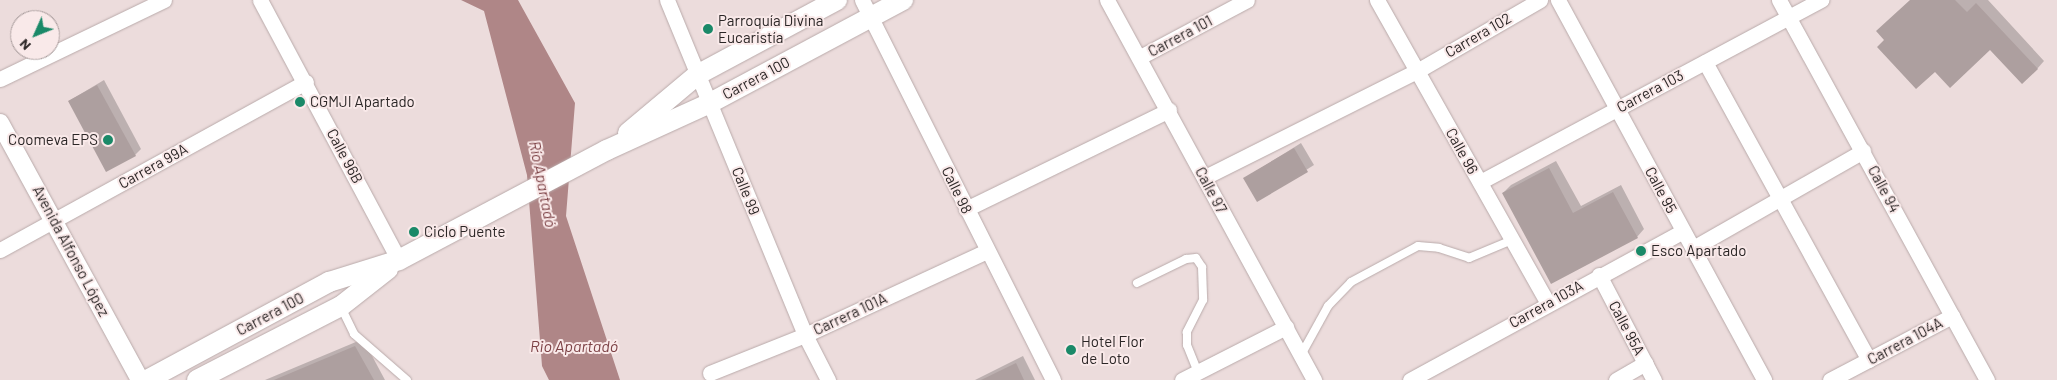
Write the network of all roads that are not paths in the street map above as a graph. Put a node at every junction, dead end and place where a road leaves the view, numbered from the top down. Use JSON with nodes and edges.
{"nodes":[{"id":1,"x":164,"y":0,"type":"edge"},
{"id":2,"x":260,"y":0,"type":"edge"},
{"id":3,"x":667,"y":0,"type":"edge"},
{"id":4,"x":837,"y":0,"type":"edge"},
{"id":5,"x":903,"y":0,"type":"edge"},
{"id":6,"x":1107,"y":0,"type":"edge"},
{"id":7,"x":1247,"y":0,"type":"edge"},
{"id":8,"x":1377,"y":0,"type":"edge"},
{"id":9,"x":1540,"y":0,"type":"edge"},
{"id":10,"x":1558,"y":0,"type":"edge"},
{"id":11,"x":1779,"y":0,"type":"edge"},
{"id":12,"x":1822,"y":0,"type":"edge"},
{"id":13,"x":867,"y":8,"type":"edge"},
{"id":14,"x":1788,"y":18,"type":"junction"},
{"id":15,"x":1140,"y":57,"type":"junction"},
{"id":16,"x":1705,"y":62,"type":"junction"},
{"id":17,"x":1417,"y":71,"type":"junction"},
{"id":18,"x":697,"y":75,"type":"junction"},
{"id":19,"x":0,"y":79,"type":"edge"},
{"id":20,"x":306,"y":82,"type":"junction"},
{"id":21,"x":710,"y":103,"type":"junction"},
{"id":22,"x":1617,"y":108,"type":"junction"},
{"id":23,"x":1169,"y":110,"type":"junction"},
{"id":24,"x":0,"y":123,"type":"edge"},
{"id":25,"x":607,"y":150,"type":"junction"},
{"id":26,"x":1863,"y":151,"type":"junction"},
{"id":27,"x":1205,"y":177,"type":"junction"},
{"id":28,"x":1480,"y":182,"type":"junction"},
{"id":29,"x":1778,"y":199,"type":"junction"},
{"id":30,"x":966,"y":209,"type":"junction"},
{"id":31,"x":56,"y":220,"type":"junction"},
{"id":32,"x":1683,"y":231,"type":"junction"},
{"id":33,"x":1512,"y":240,"type":"junction"},
{"id":34,"x":1693,"y":248,"type":"junction"},
{"id":35,"x":0,"y":250,"type":"edge"},
{"id":36,"x":987,"y":251,"type":"junction"},
{"id":37,"x":399,"y":260,"type":"junction"},
{"id":38,"x":1599,"y":275,"type":"junction"},
{"id":39,"x":1137,"y":283,"type":"dead end"},
{"id":40,"x":1547,"y":302,"type":"junction"},
{"id":41,"x":341,"y":306,"type":"junction"},
{"id":42,"x":1952,"y":316,"type":"junction"},
{"id":43,"x":1286,"y":327,"type":"junction"},
{"id":44,"x":805,"y":335,"type":"junction"},
{"id":45,"x":1301,"y":355,"type":"junction"},
{"id":46,"x":1870,"y":360,"type":"junction"},
{"id":47,"x":1646,"y":363,"type":"junction"},
{"id":48,"x":710,"y":373,"type":"dead end"},
{"id":49,"x":1200,"y":376,"type":"edge"},
{"id":50,"x":1428,"y":376,"type":"edge"},
{"id":51,"x":140,"y":380,"type":"edge"},
{"id":52,"x":147,"y":380,"type":"edge"},
{"id":53,"x":197,"y":380,"type":"edge"},
{"id":54,"x":407,"y":380,"type":"edge"},
{"id":55,"x":828,"y":380,"type":"edge"},
{"id":56,"x":1053,"y":380,"type":"edge"},
{"id":57,"x":1182,"y":380,"type":"edge"},
{"id":58,"x":1314,"y":380,"type":"edge"},
{"id":59,"x":1410,"y":380,"type":"edge"},
{"id":60,"x":1616,"y":380,"type":"edge"},
{"id":61,"x":1654,"y":380,"type":"edge"},
{"id":62,"x":1764,"y":380,"type":"edge"},
{"id":63,"x":1830,"y":380,"type":"edge"},
{"id":64,"x":1986,"y":380,"type":"edge"}],
"edges":[{"from":1,"to":19,"type":"street"},
{"from":2,"to":20,"type":"street","name":"Calle 96B"},
{"from":3,"to":18,"type":"street","name":"Calle 99"},
{"from":4,"to":18,"type":"main road","name":"Carrera 100"},
{"from":5,"to":13,"type":"main road","name":"Carrera 100"},
{"from":6,"to":15,"type":"street","name":"Calle 97"},
{"from":7,"to":15,"type":"street","name":"Carrera 101"},
{"from":8,"to":17,"type":"street","name":"Calle 96"},
{"from":9,"to":17,"type":"street","name":"Carrera 102"},
{"from":10,"to":22,"type":"street","name":"Calle 95"},
{"from":11,"to":14,"type":"street","name":"Calle 94"},
{"from":12,"to":14,"type":"street","name":"Carrera 103"},
{"from":13,"to":21,"type":"main road","name":"Carrera 100"},
{"from":13,"to":30,"type":"street","name":"Calle 98"},
{"from":14,"to":16,"type":"street","name":"Carrera 103"},
{"from":14,"to":26,"type":"street","name":"Calle 94"},
{"from":15,"to":23,"type":"street","name":"Calle 97"},
{"from":16,"to":22,"type":"street","name":"Carrera 103"},
{"from":16,"to":29,"type":"street"},
{"from":17,"to":27,"type":"street","name":"Carrera 102"},
{"from":17,"to":28,"type":"street","name":"Calle 96"},
{"from":18,"to":21,"type":"street","name":"Calle 99"},
{"from":18,"to":25,"type":"main road","name":"Carrera 100"},
{"from":20,"to":31,"type":"street","name":"Carrera 99A"},
{"from":20,"to":37,"type":"street","name":"Calle 96B"},
{"from":21,"to":25,"type":"main road","name":"Carrera 100"},
{"from":21,"to":44,"type":"street","name":"Calle 99"},
{"from":22,"to":28,"type":"street","name":"Carrera 103"},
{"from":22,"to":32,"type":"street","name":"Calle 95"},
{"from":23,"to":27,"type":"street","name":"Calle 97"},
{"from":23,"to":30,"type":"street"},
{"from":24,"to":31,"type":"street","name":"Avenida Alfonso López"},
{"from":25,"to":37,"type":"main road","name":"Carrera 100"},
{"from":26,"to":29,"type":"street"},
{"from":26,"to":42,"type":"street","name":"Calle 94"},
{"from":27,"to":43,"type":"street","name":"Calle 97"},
{"from":28,"to":33,"type":"street","name":"Calle 96"},
{"from":29,"to":34,"type":"street"},
{"from":29,"to":46,"type":"street"},
{"from":30,"to":36,"type":"street","name":"Calle 98"},
{"from":31,"to":35,"type":"street","name":"Carrera 99A"},
{"from":31,"to":51,"type":"street","name":"Avenida Alfonso López"},
{"from":32,"to":34,"type":"street","name":"Calle 95"},
{"from":32,"to":38,"type":"street","name":"Carrera 103A"},
{"from":33,"to":40,"type":"street","name":"Calle 96"},
{"from":33,"to":45,"type":"lane"},
{"from":34,"to":62,"type":"street","name":"Calle 95"},
{"from":36,"to":44,"type":"street","name":"Carrera 101A"},
{"from":36,"to":56,"type":"street","name":"Calle 98"},
{"from":37,"to":41,"type":"main road","name":"Carrera 100"},
{"from":37,"to":52,"type":"main road","name":"Carrera 100"},
{"from":38,"to":40,"type":"street","name":"Carrera 103A"},
{"from":38,"to":47,"type":"street","name":"Calle 95A"},
{"from":39,"to":49,"type":"lane"},
{"from":40,"to":50,"type":"street","name":"Carrera 103A"},
{"from":41,"to":53,"type":"main road","name":"Carrera 100"},
{"from":41,"to":54,"type":"lane"},
{"from":42,"to":46,"type":"street","name":"Carrera 104A"},
{"from":42,"to":64,"type":"street","name":"Calle 94"},
{"from":43,"to":45,"type":"street","name":"Calle 97"},
{"from":43,"to":49,"type":"street"},
{"from":44,"to":48,"type":"street","name":"Carrera 101A"},
{"from":44,"to":55,"type":"street","name":"Calle 99"},
{"from":45,"to":58,"type":"street","name":"Calle 97"},
{"from":46,"to":63,"type":"street","name":"Carrera 104A"},
{"from":47,"to":60,"type":"street"},
{"from":47,"to":61,"type":"street","name":"Calle 95A"},
{"from":49,"to":57,"type":"street"},
{"from":50,"to":59,"type":"street","name":"Carrera 103A"}]}
